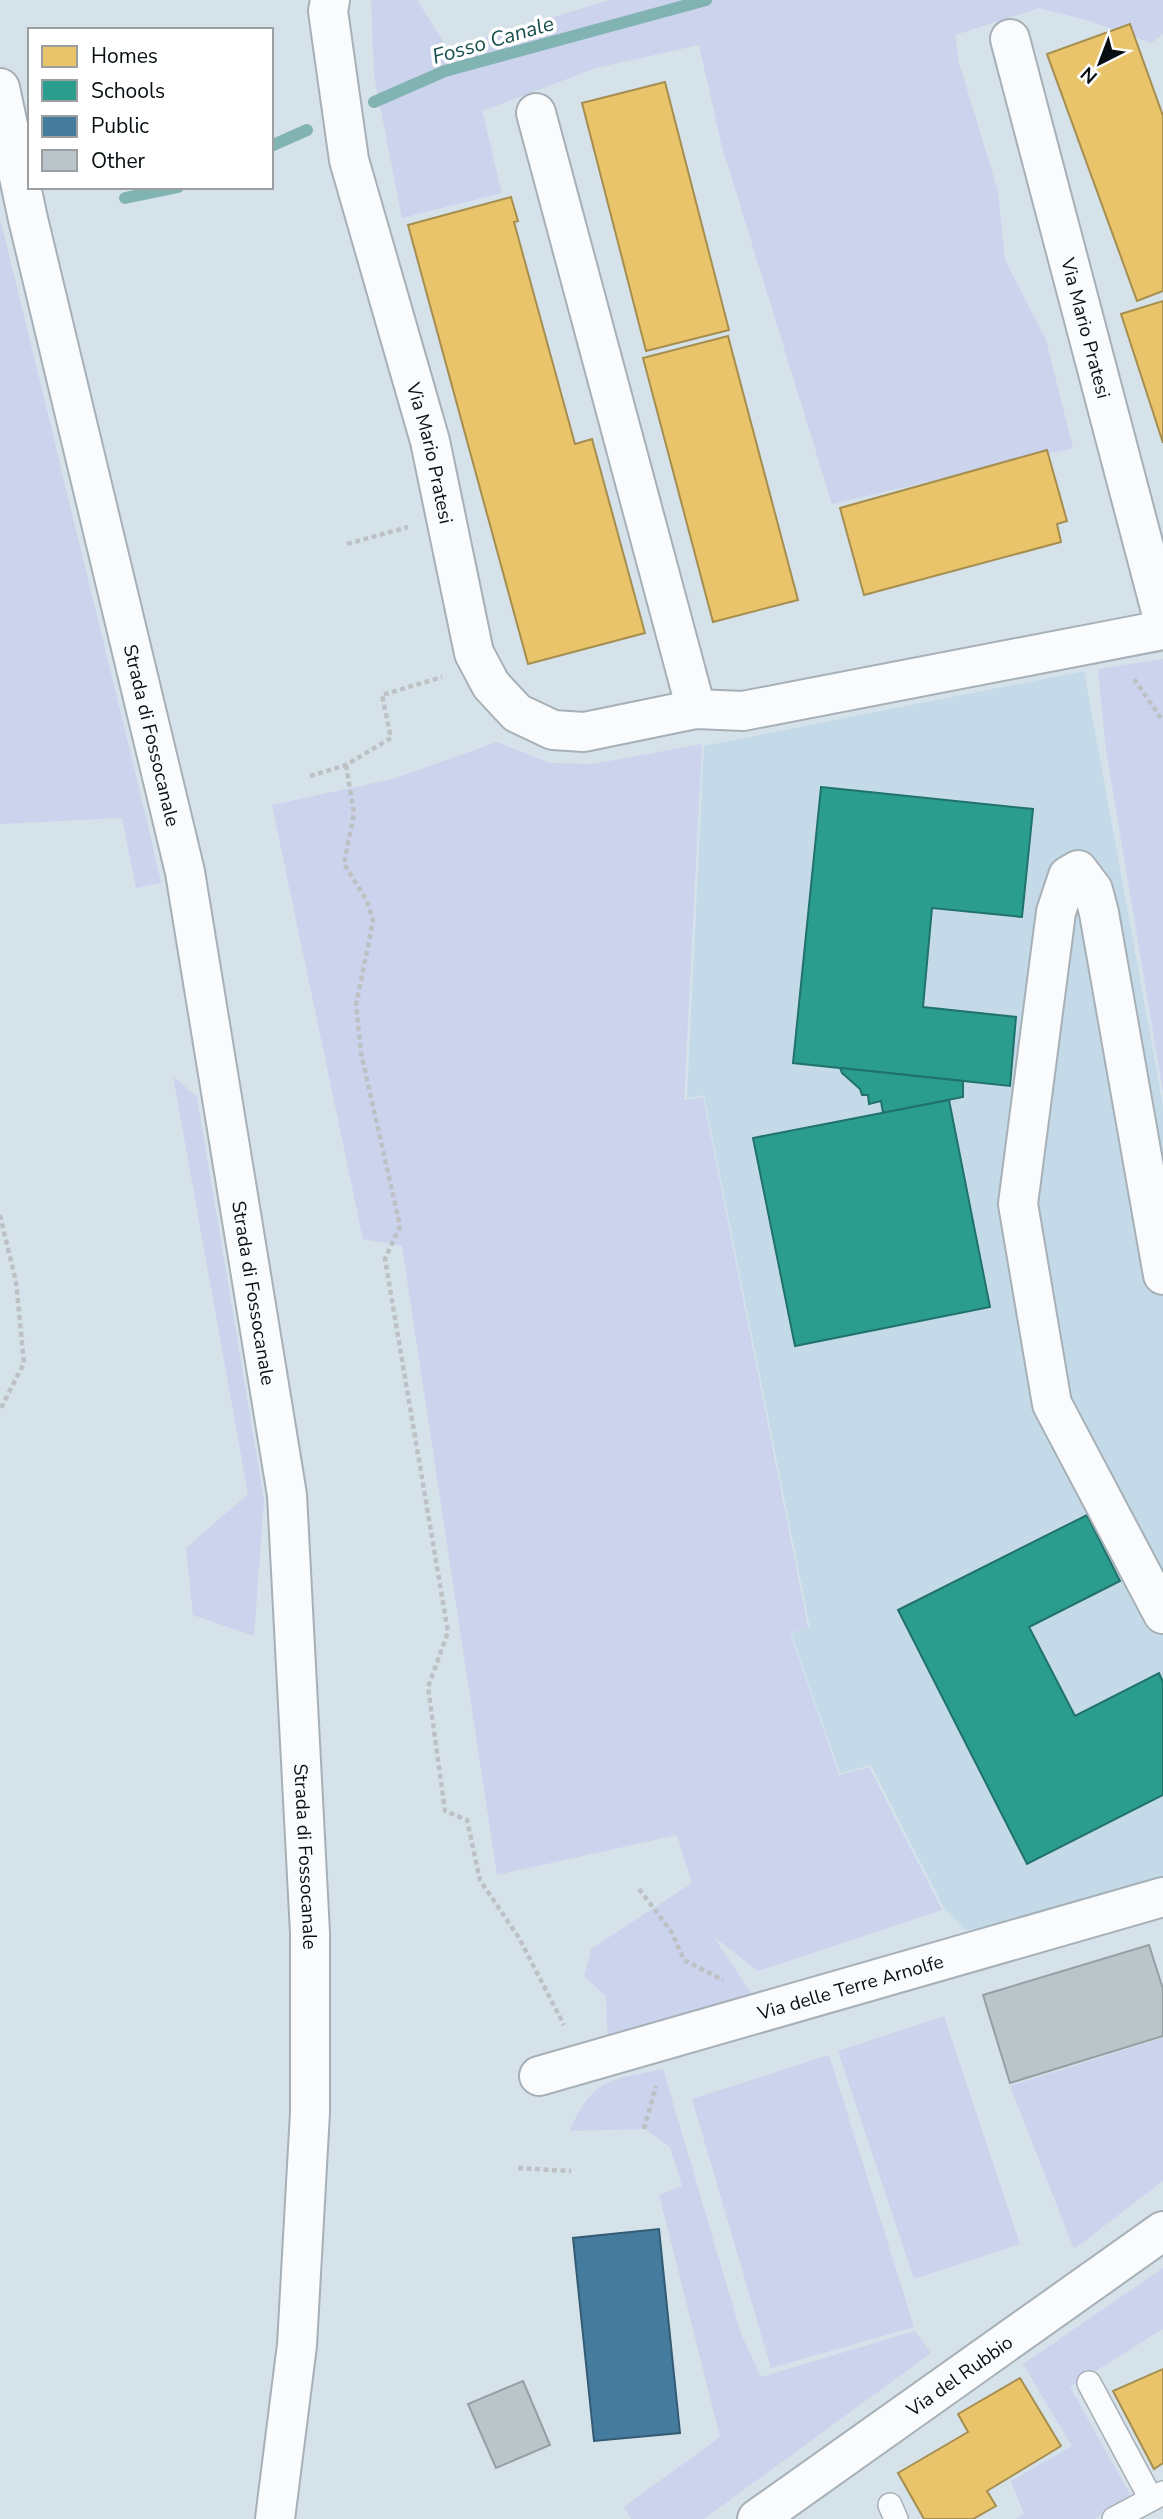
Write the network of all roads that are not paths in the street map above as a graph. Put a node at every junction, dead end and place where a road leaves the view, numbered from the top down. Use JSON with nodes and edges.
{"nodes":[{"id":1,"x":330,"y":0,"type":"edge"},
{"id":2,"x":1010,"y":39,"type":"dead end"},
{"id":3,"x":0,"y":88,"type":"edge"},
{"id":4,"x":536,"y":113,"type":"dead end"},
{"id":5,"x":1163,"y":619,"type":"edge"},
{"id":6,"x":1163,"y":631,"type":"edge"},
{"id":7,"x":696,"y":709,"type":"junction"},
{"id":8,"x":1163,"y":1275,"type":"edge"},
{"id":9,"x":1163,"y":1614,"type":"edge"},
{"id":10,"x":1163,"y":1897,"type":"edge"},
{"id":11,"x":539,"y":2076,"type":"dead end"},
{"id":12,"x":1163,"y":2231,"type":"edge"},
{"id":13,"x":1090,"y":2383,"type":"dead end"},
{"id":14,"x":1157,"y":2496,"type":"edge"},
{"id":15,"x":275,"y":2519,"type":"edge"},
{"id":16,"x":757,"y":2519,"type":"edge"},
{"id":17,"x":1114,"y":2519,"type":"edge"}],
"edges":[{"from":1,"to":7,"type":"street","name":"Via Mario Pratesi"},
{"from":2,"to":5,"type":"street","name":"Via Mario Pratesi"},
{"from":3,"to":15,"type":"street","name":"Strada di Fossocanale"},
{"from":4,"to":7,"type":"street"},
{"from":6,"to":7,"type":"street","name":"Via Mario Pratesi"},
{"from":8,"to":9,"type":"street"},
{"from":10,"to":11,"type":"street","name":"Via delle Terre Arnolfe"},
{"from":12,"to":16,"type":"street","name":"Via del Rubbio"},
{"from":13,"to":14,"type":"lane"},
{"from":14,"to":17,"type":"lane"}]}
